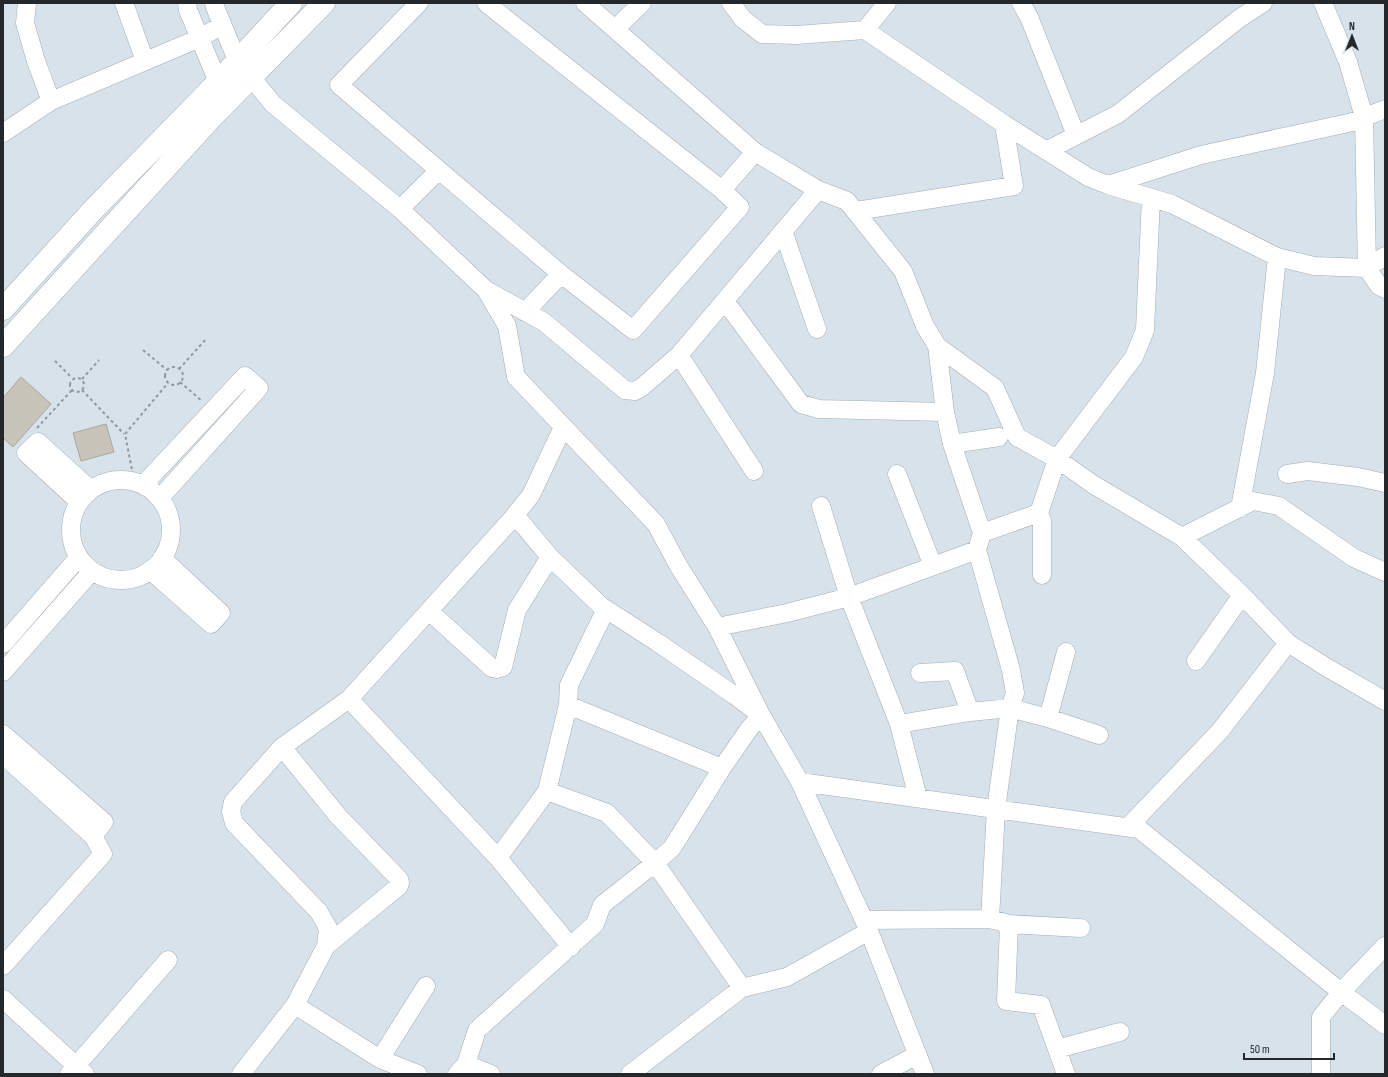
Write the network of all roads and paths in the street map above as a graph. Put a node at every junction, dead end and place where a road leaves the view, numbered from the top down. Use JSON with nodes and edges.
{"nodes":[{"id":1,"x":27,"y":3,"type":"edge"},
{"id":2,"x":124,"y":3,"type":"edge"},
{"id":3,"x":187,"y":3,"type":"edge"},
{"id":4,"x":214,"y":3,"type":"edge"},
{"id":5,"x":291,"y":3,"type":"edge"},
{"id":6,"x":324,"y":3,"type":"edge"},
{"id":7,"x":419,"y":3,"type":"edge"},
{"id":8,"x":486,"y":3,"type":"edge"},
{"id":9,"x":585,"y":3,"type":"edge"},
{"id":10,"x":642,"y":3,"type":"edge"},
{"id":11,"x":731,"y":3,"type":"edge"},
{"id":12,"x":887,"y":3,"type":"edge"},
{"id":13,"x":1021,"y":3,"type":"edge"},
{"id":14,"x":1263,"y":3,"type":"edge"},
{"id":15,"x":1324,"y":3,"type":"edge"},
{"id":16,"x":222,"y":25,"type":"junction"},
{"id":17,"x":615,"y":28,"type":"junction"},
{"id":18,"x":865,"y":30,"type":"junction"},
{"id":19,"x":200,"y":38,"type":"junction"},
{"id":20,"x":145,"y":61,"type":"junction"},
{"id":21,"x":235,"y":78,"type":"junction"},
{"id":22,"x":51,"y":101,"type":"junction"},
{"id":23,"x":1385,"y":108,"type":"edge"},
{"id":24,"x":1364,"y":117,"type":"junction"},
{"id":25,"x":1004,"y":124,"type":"junction"},
{"id":26,"x":3,"y":133,"type":"edge"},
{"id":27,"x":1076,"y":135,"type":"junction"},
{"id":28,"x":1046,"y":151,"type":"junction"},
{"id":29,"x":756,"y":152,"type":"junction"},
{"id":30,"x":439,"y":170,"type":"junction"},
{"id":31,"x":1108,"y":185,"type":"junction"},
{"id":32,"x":722,"y":190,"type":"junction"},
{"id":33,"x":818,"y":190,"type":"junction"},
{"id":34,"x":1151,"y":198,"type":"junction"},
{"id":35,"x":400,"y":209,"type":"junction"},
{"id":36,"x":856,"y":211,"type":"junction"},
{"id":37,"x":783,"y":231,"type":"junction"},
{"id":38,"x":1385,"y":256,"type":"edge"},
{"id":39,"x":1276,"y":257,"type":"junction"},
{"id":40,"x":1367,"y":268,"type":"junction"},
{"id":41,"x":561,"y":274,"type":"junction"},
{"id":42,"x":1385,"y":289,"type":"edge"},
{"id":43,"x":486,"y":290,"type":"junction"},
{"id":44,"x":725,"y":301,"type":"junction"},
{"id":45,"x":3,"y":309,"type":"edge"},
{"id":46,"x":525,"y":312,"type":"junction"},
{"id":47,"x":817,"y":329,"type":"dead end"},
{"id":48,"x":207,"y":338,"type":"dead end"},
{"id":49,"x":3,"y":346,"type":"edge"},
{"id":50,"x":938,"y":346,"type":"junction"},
{"id":51,"x":142,"y":350,"type":"dead end"},
{"id":52,"x":679,"y":355,"type":"junction"},
{"id":53,"x":99,"y":360,"type":"dead end"},
{"id":54,"x":55,"y":361,"type":"dead end"},
{"id":55,"x":179,"y":369,"type":"junction"},
{"id":56,"x":167,"y":370,"type":"junction"},
{"id":57,"x":72,"y":378,"type":"junction"},
{"id":58,"x":82,"y":379,"type":"junction"},
{"id":59,"x":180,"y":382,"type":"junction"},
{"id":60,"x":168,"y":383,"type":"junction"},
{"id":61,"x":72,"y":390,"type":"junction"},
{"id":62,"x":82,"y":390,"type":"junction"},
{"id":63,"x":213,"y":411,"type":"junction"},
{"id":64,"x":945,"y":412,"type":"junction"},
{"id":65,"x":563,"y":427,"type":"junction"},
{"id":66,"x":125,"y":434,"type":"junction"},
{"id":67,"x":999,"y":437,"type":"dead end"},
{"id":68,"x":38,"y":442,"type":"joint"},
{"id":69,"x":952,"y":444,"type":"junction"},
{"id":70,"x":1057,"y":459,"type":"junction"},
{"id":71,"x":754,"y":472,"type":"dead end"},
{"id":72,"x":898,"y":474,"type":"dead end"},
{"id":73,"x":1287,"y":474,"type":"dead end"},
{"id":74,"x":1385,"y":483,"type":"edge"},
{"id":75,"x":139,"y":484,"type":"junction"},
{"id":76,"x":85,"y":496,"type":"junction"},
{"id":77,"x":160,"y":498,"type":"junction"},
{"id":78,"x":821,"y":506,"type":"dead end"},
{"id":79,"x":1240,"y":508,"type":"junction"},
{"id":80,"x":1039,"y":513,"type":"junction"},
{"id":81,"x":515,"y":515,"type":"junction"},
{"id":82,"x":1182,"y":537,"type":"junction"},
{"id":83,"x":980,"y":542,"type":"junction"},
{"id":84,"x":79,"y":557,"type":"junction"},
{"id":85,"x":550,"y":557,"type":"junction"},
{"id":86,"x":933,"y":566,"type":"junction"},
{"id":87,"x":92,"y":571,"type":"junction"},
{"id":88,"x":1385,"y":572,"type":"edge"},
{"id":89,"x":1042,"y":576,"type":"dead end"},
{"id":90,"x":1242,"y":595,"type":"junction"},
{"id":91,"x":849,"y":597,"type":"junction"},
{"id":92,"x":606,"y":609,"type":"junction"},
{"id":93,"x":429,"y":611,"type":"junction"},
{"id":94,"x":717,"y":627,"type":"junction"},
{"id":95,"x":1288,"y":643,"type":"junction"},
{"id":96,"x":3,"y":644,"type":"edge"},
{"id":97,"x":1066,"y":652,"type":"dead end"},
{"id":98,"x":1196,"y":661,"type":"dead end"},
{"id":99,"x":3,"y":672,"type":"edge"},
{"id":100,"x":920,"y":673,"type":"dead end"},
{"id":101,"x":349,"y":699,"type":"junction"},
{"id":102,"x":1385,"y":701,"type":"edge"},
{"id":103,"x":568,"y":705,"type":"junction"},
{"id":104,"x":1010,"y":708,"type":"junction"},
{"id":105,"x":970,"y":712,"type":"junction"},
{"id":106,"x":762,"y":715,"type":"junction"},
{"id":107,"x":1048,"y":718,"type":"junction"},
{"id":108,"x":898,"y":724,"type":"junction"},
{"id":109,"x":3,"y":734,"type":"edge"},
{"id":110,"x":1099,"y":735,"type":"dead end"},
{"id":111,"x":282,"y":747,"type":"junction"},
{"id":112,"x":3,"y":755,"type":"edge"},
{"id":113,"x":722,"y":768,"type":"junction"},
{"id":114,"x":800,"y":782,"type":"junction"},
{"id":115,"x":547,"y":791,"type":"junction"},
{"id":116,"x":918,"y":798,"type":"junction"},
{"id":117,"x":996,"y":809,"type":"junction"},
{"id":118,"x":1128,"y":827,"type":"junction"},
{"id":119,"x":93,"y":836,"type":"junction"},
{"id":120,"x":498,"y":858,"type":"junction"},
{"id":121,"x":655,"y":863,"type":"junction"},
{"id":122,"x":990,"y":919,"type":"junction"},
{"id":123,"x":1009,"y":924,"type":"junction"},
{"id":124,"x":867,"y":926,"type":"junction"},
{"id":125,"x":1081,"y":928,"type":"dead end"},
{"id":126,"x":326,"y":946,"type":"junction"},
{"id":127,"x":1385,"y":946,"type":"edge"},
{"id":128,"x":571,"y":947,"type":"junction"},
{"id":129,"x":168,"y":960,"type":"dead end"},
{"id":130,"x":3,"y":966,"type":"edge"},
{"id":131,"x":426,"y":986,"type":"dead end"},
{"id":132,"x":742,"y":988,"type":"junction"},
{"id":133,"x":1341,"y":992,"type":"junction"},
{"id":134,"x":3,"y":999,"type":"edge"},
{"id":135,"x":295,"y":1005,"type":"junction"},
{"id":136,"x":1385,"y":1025,"type":"edge"},
{"id":137,"x":1120,"y":1032,"type":"dead end"},
{"id":138,"x":1057,"y":1049,"type":"junction"},
{"id":139,"x":917,"y":1055,"type":"junction"},
{"id":140,"x":380,"y":1058,"type":"junction"},
{"id":141,"x":461,"y":1069,"type":"edge"},
{"id":142,"x":77,"y":1071,"type":"edge"},
{"id":143,"x":240,"y":1074,"type":"edge"},
{"id":144,"x":418,"y":1074,"type":"edge"},
{"id":145,"x":491,"y":1074,"type":"edge"},
{"id":146,"x":630,"y":1074,"type":"edge"},
{"id":147,"x":882,"y":1074,"type":"edge"},
{"id":148,"x":925,"y":1074,"type":"edge"},
{"id":149,"x":1066,"y":1074,"type":"edge"},
{"id":150,"x":1321,"y":1074,"type":"edge"}],
"edges":[{"from":1,"to":22,"type":"street"},
{"from":2,"to":20,"type":"street"},
{"from":3,"to":19,"type":"street"},
{"from":4,"to":16,"type":"street"},
{"from":5,"to":21,"type":"main road"},
{"from":6,"to":21,"type":"main road"},
{"from":7,"to":30,"type":"street"},
{"from":8,"to":32,"type":"street"},
{"from":9,"to":17,"type":"street"},
{"from":10,"to":17,"type":"street"},
{"from":11,"to":18,"type":"street"},
{"from":12,"to":18,"type":"street"},
{"from":13,"to":27,"type":"street"},
{"from":14,"to":27,"type":"street"},
{"from":15,"to":24,"type":"street"},
{"from":16,"to":19,"type":"street"},
{"from":16,"to":21,"type":"street"},
{"from":17,"to":29,"type":"street"},
{"from":18,"to":25,"type":"street"},
{"from":19,"to":20,"type":"street"},
{"from":19,"to":21,"type":"street"},
{"from":20,"to":22,"type":"street"},
{"from":21,"to":35,"type":"street"},
{"from":21,"to":45,"type":"main road"},
{"from":21,"to":49,"type":"main road"},
{"from":22,"to":26,"type":"street"},
{"from":23,"to":24,"type":"street"},
{"from":24,"to":31,"type":"street"},
{"from":24,"to":40,"type":"street"},
{"from":25,"to":28,"type":"street"},
{"from":25,"to":36,"type":"street"},
{"from":27,"to":28,"type":"street"},
{"from":28,"to":31,"type":"street"},
{"from":29,"to":32,"type":"street"},
{"from":29,"to":33,"type":"street"},
{"from":30,"to":35,"type":"street"},
{"from":30,"to":41,"type":"street"},
{"from":31,"to":34,"type":"street"},
{"from":32,"to":41,"type":"street"},
{"from":33,"to":36,"type":"street"},
{"from":33,"to":37,"type":"street"},
{"from":34,"to":39,"type":"street"},
{"from":34,"to":70,"type":"street"},
{"from":35,"to":43,"type":"street"},
{"from":36,"to":50,"type":"street"},
{"from":37,"to":44,"type":"street"},
{"from":37,"to":47,"type":"street"},
{"from":38,"to":40,"type":"street"},
{"from":39,"to":40,"type":"street"},
{"from":39,"to":79,"type":"street"},
{"from":40,"to":42,"type":"street"},
{"from":41,"to":46,"type":"street"},
{"from":43,"to":46,"type":"street"},
{"from":43,"to":65,"type":"street"},
{"from":44,"to":52,"type":"street"},
{"from":44,"to":64,"type":"street"},
{"from":46,"to":52,"type":"street"},
{"from":48,"to":55,"type":"path"},
{"from":50,"to":64,"type":"street"},
{"from":50,"to":70,"type":"street"},
{"from":51,"to":56,"type":"path"},
{"from":52,"to":71,"type":"street"},
{"from":53,"to":58,"type":"path"},
{"from":54,"to":57,"type":"path"},
{"from":55,"to":56,"type":"path"},
{"from":55,"to":59,"type":"path"},
{"from":56,"to":60,"type":"path"},
{"from":57,"to":58,"type":"path"},
{"from":57,"to":61,"type":"path"},
{"from":58,"to":62,"type":"path"},
{"from":59,"to":60,"type":"path"},
{"from":59,"to":63,"type":"path"},
{"from":60,"to":66,"type":"path"},
{"from":61,"to":62,"type":"path"},
{"from":61,"to":68,"type":"path"},
{"from":62,"to":66,"type":"path"},
{"from":63,"to":75,"type":"street"},
{"from":63,"to":77,"type":"street"},
{"from":64,"to":69,"type":"street"},
{"from":65,"to":81,"type":"street"},
{"from":65,"to":94,"type":"street"},
{"from":66,"to":75,"type":"path"},
{"from":67,"to":69,"type":"street"},
{"from":68,"to":76,"type":"street"},
{"from":69,"to":83,"type":"street"},
{"from":70,"to":80,"type":"street"},
{"from":70,"to":82,"type":"street"},
{"from":72,"to":86,"type":"street"},
{"from":73,"to":74,"type":"street"},
{"from":75,"to":76,"type":"street"},
{"from":75,"to":77,"type":"street"},
{"from":76,"to":84,"type":"street"},
{"from":77,"to":87,"type":"street"},
{"from":78,"to":91,"type":"street"},
{"from":79,"to":82,"type":"street"},
{"from":79,"to":88,"type":"street"},
{"from":80,"to":83,"type":"street"},
{"from":80,"to":89,"type":"street"},
{"from":81,"to":85,"type":"street"},
{"from":81,"to":93,"type":"street"},
{"from":82,"to":90,"type":"street"},
{"from":83,"to":86,"type":"street"},
{"from":83,"to":104,"type":"street"},
{"from":84,"to":87,"type":"street"},
{"from":84,"to":96,"type":"street"},
{"from":85,"to":92,"type":"street"},
{"from":85,"to":93,"type":"street"},
{"from":86,"to":91,"type":"street"},
{"from":87,"to":99,"type":"street"},
{"from":90,"to":95,"type":"street"},
{"from":90,"to":98,"type":"street"},
{"from":91,"to":94,"type":"street"},
{"from":91,"to":108,"type":"street"},
{"from":92,"to":103,"type":"street"},
{"from":92,"to":106,"type":"street"},
{"from":93,"to":101,"type":"street"},
{"from":94,"to":106,"type":"street"},
{"from":95,"to":102,"type":"street"},
{"from":95,"to":118,"type":"street"},
{"from":97,"to":107,"type":"street"},
{"from":100,"to":105,"type":"street"},
{"from":101,"to":111,"type":"street"},
{"from":101,"to":120,"type":"street"},
{"from":103,"to":113,"type":"street"},
{"from":103,"to":115,"type":"street"},
{"from":104,"to":105,"type":"street"},
{"from":104,"to":107,"type":"street"},
{"from":104,"to":117,"type":"street"},
{"from":105,"to":108,"type":"street"},
{"from":106,"to":113,"type":"street"},
{"from":106,"to":114,"type":"street"},
{"from":107,"to":110,"type":"street"},
{"from":108,"to":116,"type":"street"},
{"from":109,"to":119,"type":"street"},
{"from":111,"to":126,"type":"street"},
{"from":111,"to":126,"type":"street"},
{"from":112,"to":119,"type":"street"},
{"from":113,"to":121,"type":"street"},
{"from":114,"to":116,"type":"street"},
{"from":114,"to":124,"type":"street"},
{"from":115,"to":120,"type":"street"},
{"from":115,"to":121,"type":"street"},
{"from":116,"to":117,"type":"street"},
{"from":117,"to":118,"type":"street"},
{"from":117,"to":122,"type":"street"},
{"from":118,"to":133,"type":"street"},
{"from":119,"to":130,"type":"street"},
{"from":120,"to":128,"type":"street"},
{"from":121,"to":128,"type":"street"},
{"from":121,"to":132,"type":"street"},
{"from":122,"to":123,"type":"street"},
{"from":122,"to":124,"type":"street"},
{"from":123,"to":125,"type":"street"},
{"from":123,"to":138,"type":"street"},
{"from":124,"to":132,"type":"street"},
{"from":124,"to":139,"type":"street"},
{"from":126,"to":135,"type":"street"},
{"from":127,"to":133,"type":"street"},
{"from":128,"to":141,"type":"street"},
{"from":129,"to":142,"type":"street"},
{"from":131,"to":140,"type":"street"},
{"from":132,"to":146,"type":"street"},
{"from":133,"to":136,"type":"street"},
{"from":133,"to":150,"type":"street"},
{"from":134,"to":142,"type":"street"},
{"from":135,"to":140,"type":"street"},
{"from":135,"to":143,"type":"street"},
{"from":137,"to":138,"type":"street"},
{"from":138,"to":149,"type":"street"},
{"from":139,"to":147,"type":"street"},
{"from":139,"to":148,"type":"street"},
{"from":140,"to":144,"type":"street"},
{"from":141,"to":145,"type":"street"}]}
